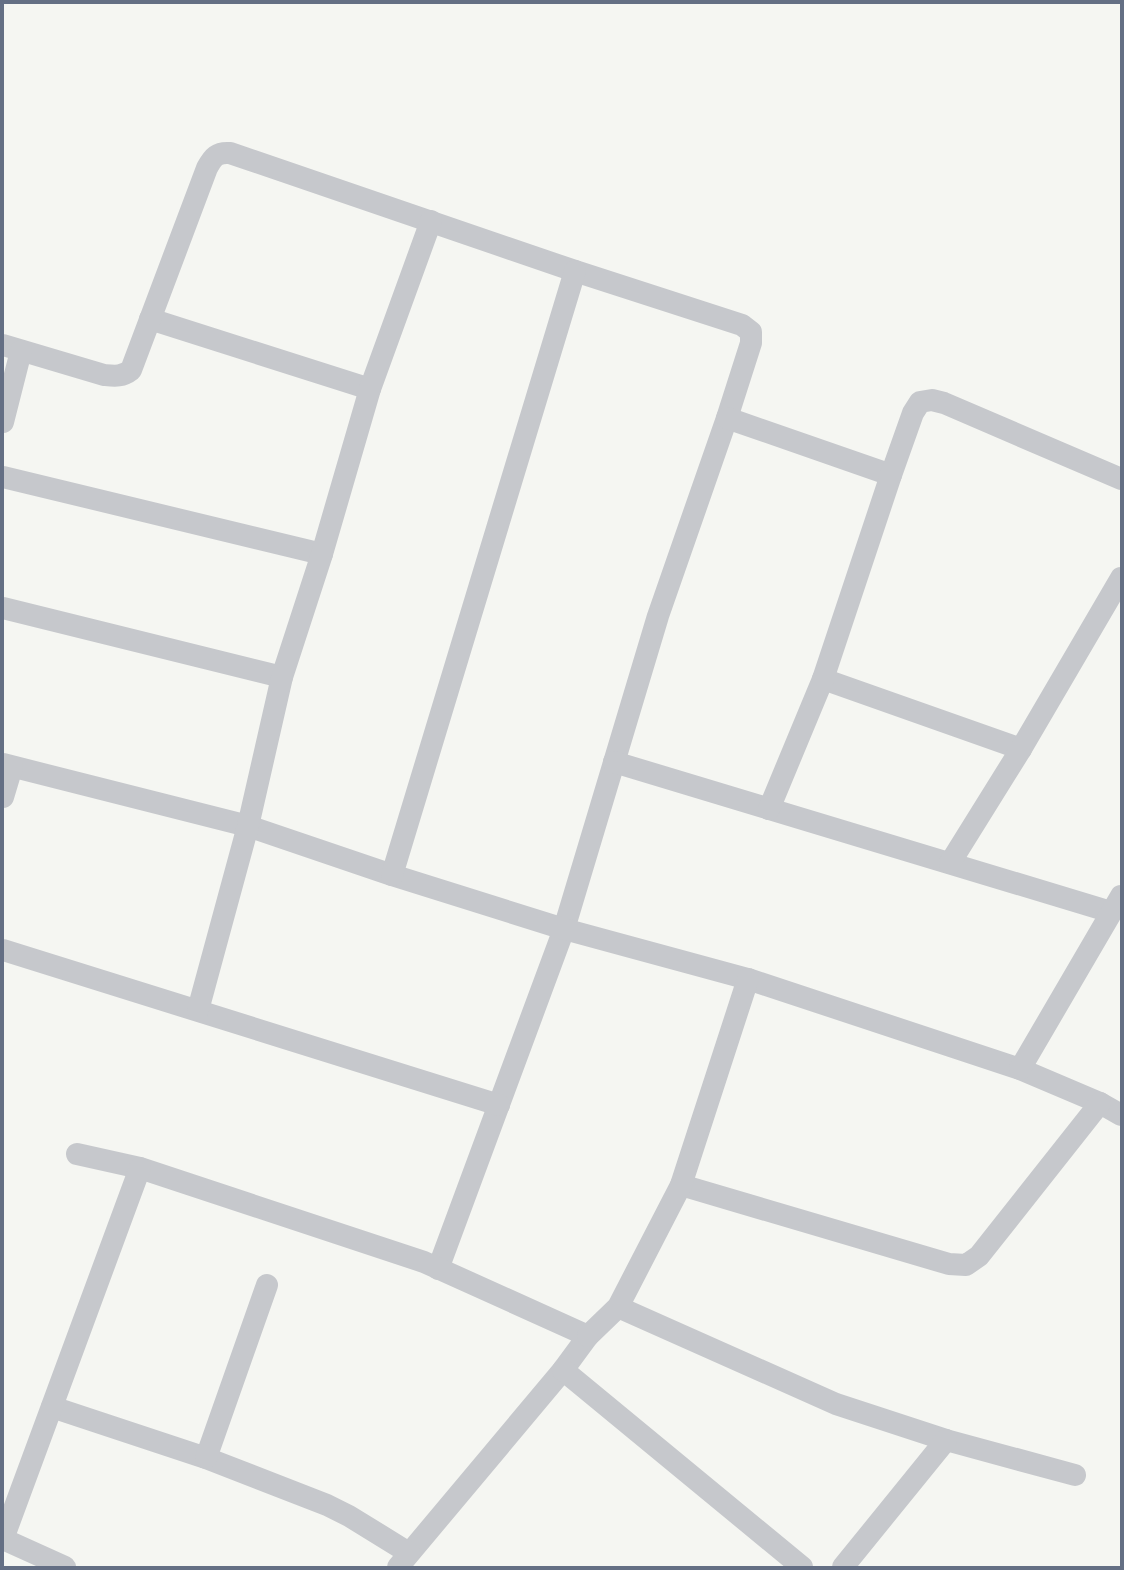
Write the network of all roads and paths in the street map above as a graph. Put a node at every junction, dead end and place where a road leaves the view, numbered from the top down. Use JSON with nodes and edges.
{"nodes":[{"id":1,"x":431,"y":221,"type":"junction"},
{"id":2,"x":575,"y":271,"type":"junction"},
{"id":3,"x":150,"y":319,"type":"junction"},
{"id":4,"x":12,"y":348,"type":"edge"},
{"id":5,"x":370,"y":389,"type":"junction"},
{"id":6,"x":727,"y":418,"type":"junction"},
{"id":7,"x":3,"y":422,"type":"edge"},
{"id":8,"x":891,"y":475,"type":"junction"},
{"id":9,"x":3,"y":477,"type":"edge"},
{"id":10,"x":1121,"y":479,"type":"edge"},
{"id":11,"x":322,"y":554,"type":"junction"},
{"id":12,"x":1121,"y":578,"type":"edge"},
{"id":13,"x":3,"y":608,"type":"edge"},
{"id":14,"x":282,"y":677,"type":"junction"},
{"id":15,"x":823,"y":679,"type":"junction"},
{"id":16,"x":1021,"y":749,"type":"junction"},
{"id":17,"x":614,"y":762,"type":"junction"},
{"id":18,"x":7,"y":766,"type":"edge"},
{"id":19,"x":3,"y":797,"type":"edge"},
{"id":20,"x":770,"y":809,"type":"junction"},
{"id":21,"x":248,"y":826,"type":"junction"},
{"id":22,"x":950,"y":863,"type":"junction"},
{"id":23,"x":392,"y":875,"type":"junction"},
{"id":24,"x":1116,"y":904,"type":"edge"},
{"id":25,"x":564,"y":929,"type":"junction"},
{"id":26,"x":3,"y":950,"type":"edge"},
{"id":27,"x":748,"y":979,"type":"junction"},
{"id":28,"x":198,"y":1010,"type":"junction"},
{"id":29,"x":1020,"y":1069,"type":"junction"},
{"id":30,"x":1100,"y":1103,"type":"junction"},
{"id":31,"x":499,"y":1105,"type":"junction"},
{"id":32,"x":1121,"y":1115,"type":"edge"},
{"id":33,"x":77,"y":1154,"type":"dead end"},
{"id":34,"x":140,"y":1168,"type":"junction"},
{"id":35,"x":681,"y":1185,"type":"junction"},
{"id":36,"x":438,"y":1269,"type":"junction"},
{"id":37,"x":267,"y":1285,"type":"dead end"},
{"id":38,"x":618,"y":1307,"type":"junction"},
{"id":39,"x":588,"y":1336,"type":"junction"},
{"id":40,"x":563,"y":1370,"type":"junction"},
{"id":41,"x":52,"y":1407,"type":"junction"},
{"id":42,"x":946,"y":1440,"type":"junction"},
{"id":43,"x":206,"y":1458,"type":"junction"},
{"id":44,"x":1075,"y":1475,"type":"dead end"},
{"id":45,"x":3,"y":1539,"type":"edge"},
{"id":46,"x":404,"y":1560,"type":"edge"},
{"id":47,"x":65,"y":1567,"type":"edge"},
{"id":48,"x":802,"y":1567,"type":"edge"},
{"id":49,"x":843,"y":1567,"type":"edge"}],
"edges":[{"from":1,"to":2,"type":"street"},
{"from":1,"to":3,"type":"street"},
{"from":1,"to":5,"type":"street"},
{"from":2,"to":6,"type":"street"},
{"from":2,"to":23,"type":"street"},
{"from":3,"to":4,"type":"street"},
{"from":3,"to":5,"type":"street"},
{"from":4,"to":7,"type":"street"},
{"from":5,"to":11,"type":"street"},
{"from":6,"to":8,"type":"street"},
{"from":6,"to":17,"type":"street"},
{"from":8,"to":10,"type":"street"},
{"from":8,"to":15,"type":"street"},
{"from":9,"to":11,"type":"street"},
{"from":11,"to":14,"type":"street"},
{"from":12,"to":16,"type":"street"},
{"from":13,"to":14,"type":"street"},
{"from":14,"to":21,"type":"street"},
{"from":15,"to":16,"type":"street"},
{"from":15,"to":20,"type":"street"},
{"from":16,"to":22,"type":"street"},
{"from":17,"to":20,"type":"street"},
{"from":17,"to":25,"type":"street"},
{"from":18,"to":19,"type":"street"},
{"from":18,"to":21,"type":"street"},
{"from":20,"to":22,"type":"street"},
{"from":21,"to":23,"type":"street"},
{"from":21,"to":28,"type":"street"},
{"from":22,"to":24,"type":"street"},
{"from":23,"to":25,"type":"street"},
{"from":24,"to":29,"type":"street"},
{"from":25,"to":27,"type":"street"},
{"from":25,"to":31,"type":"street"},
{"from":26,"to":28,"type":"street"},
{"from":27,"to":29,"type":"street"},
{"from":27,"to":35,"type":"street"},
{"from":28,"to":31,"type":"street"},
{"from":29,"to":30,"type":"street"},
{"from":30,"to":32,"type":"street"},
{"from":30,"to":35,"type":"street"},
{"from":31,"to":36,"type":"street"},
{"from":33,"to":34,"type":"street"},
{"from":34,"to":36,"type":"street"},
{"from":34,"to":41,"type":"street"},
{"from":35,"to":38,"type":"street"},
{"from":36,"to":39,"type":"street"},
{"from":37,"to":43,"type":"street"},
{"from":38,"to":39,"type":"street"},
{"from":38,"to":42,"type":"street"},
{"from":39,"to":40,"type":"street"},
{"from":40,"to":46,"type":"street"},
{"from":40,"to":48,"type":"street"},
{"from":41,"to":43,"type":"street"},
{"from":41,"to":45,"type":"street"},
{"from":42,"to":44,"type":"street"},
{"from":42,"to":49,"type":"street"},
{"from":43,"to":46,"type":"street"},
{"from":45,"to":47,"type":"street"}]}
